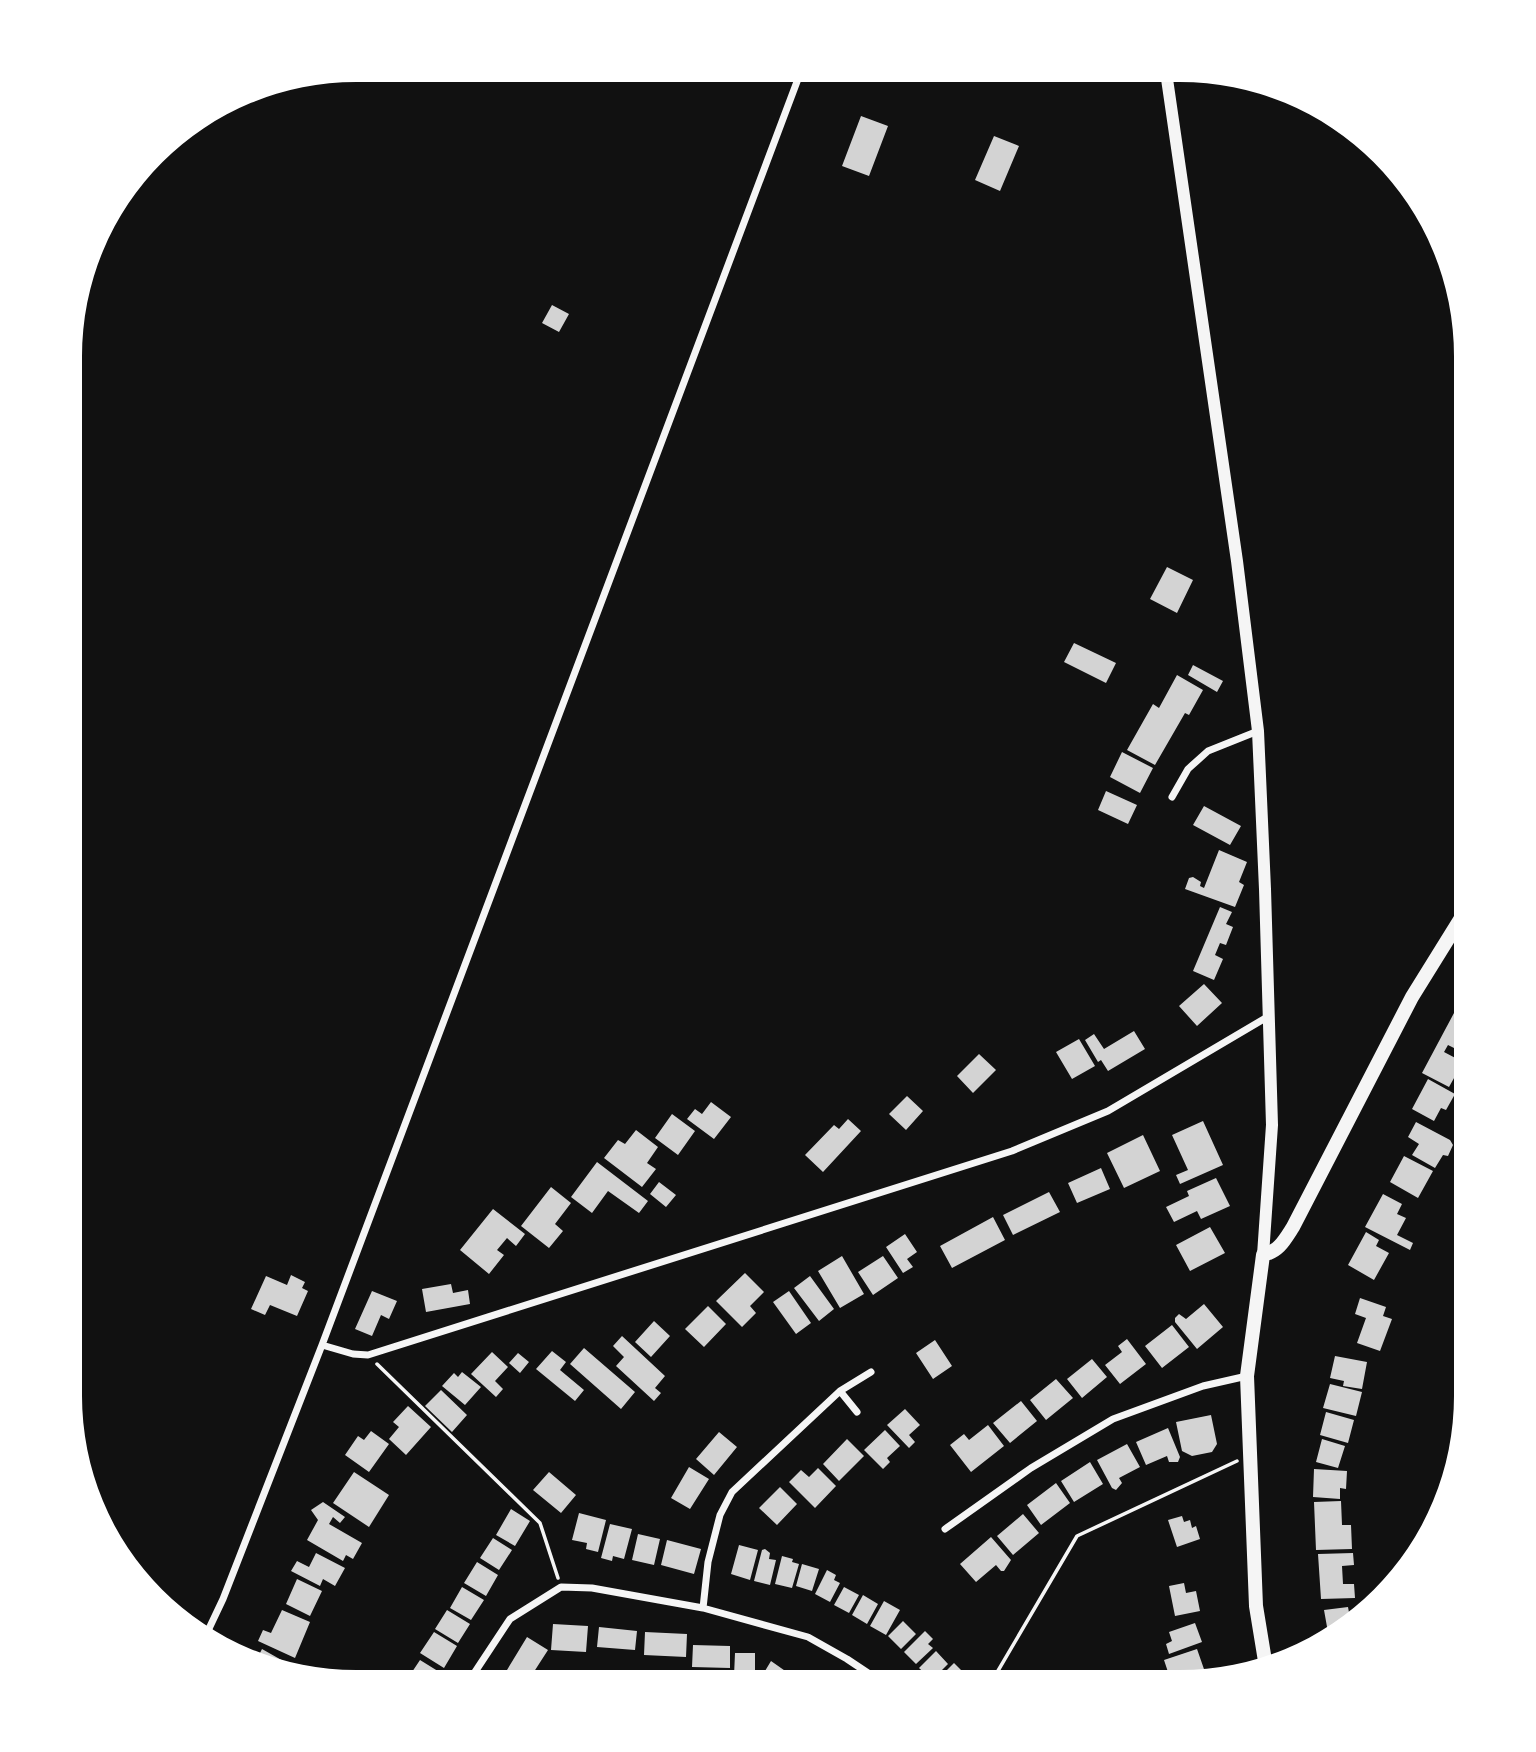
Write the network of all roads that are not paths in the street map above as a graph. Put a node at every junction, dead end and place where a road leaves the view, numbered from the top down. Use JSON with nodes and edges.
{"nodes":[{"id":1,"x":797,"y":82,"type":"edge"},
{"id":2,"x":1167,"y":82,"type":"edge"},
{"id":3,"x":1258,"y":731,"type":"junction"},
{"id":4,"x":1172,"y":797,"type":"dead end"},
{"id":5,"x":1454,"y":929,"type":"edge"},
{"id":6,"x":1269,"y":1016,"type":"junction"},
{"id":7,"x":1263,"y":1255,"type":"junction"},
{"id":8,"x":322,"y":1345,"type":"junction"},
{"id":9,"x":871,"y":1372,"type":"dead end"},
{"id":10,"x":1247,"y":1376,"type":"junction"},
{"id":11,"x":840,"y":1391,"type":"junction"},
{"id":12,"x":857,"y":1412,"type":"dead end"},
{"id":13,"x":945,"y":1529,"type":"dead end"},
{"id":14,"x":703,"y":1608,"type":"junction"},
{"id":15,"x":210,"y":1627,"type":"edge"},
{"id":16,"x":1264,"y":1656,"type":"edge"},
{"id":17,"x":476,"y":1670,"type":"edge"},
{"id":18,"x":864,"y":1670,"type":"edge"}],
"edges":[{"from":1,"to":8,"type":"street"},
{"from":2,"to":3,"type":"street"},
{"from":3,"to":4,"type":"street"},
{"from":3,"to":6,"type":"street"},
{"from":5,"to":7,"type":"main road"},
{"from":6,"to":7,"type":"street"},
{"from":6,"to":8,"type":"street"},
{"from":7,"to":10,"type":"main road"},
{"from":8,"to":15,"type":"street"},
{"from":9,"to":11,"type":"street"},
{"from":10,"to":13,"type":"street"},
{"from":10,"to":16,"type":"main road"},
{"from":11,"to":12,"type":"street"},
{"from":11,"to":14,"type":"street"},
{"from":14,"to":17,"type":"street"},
{"from":14,"to":18,"type":"street"}]}
